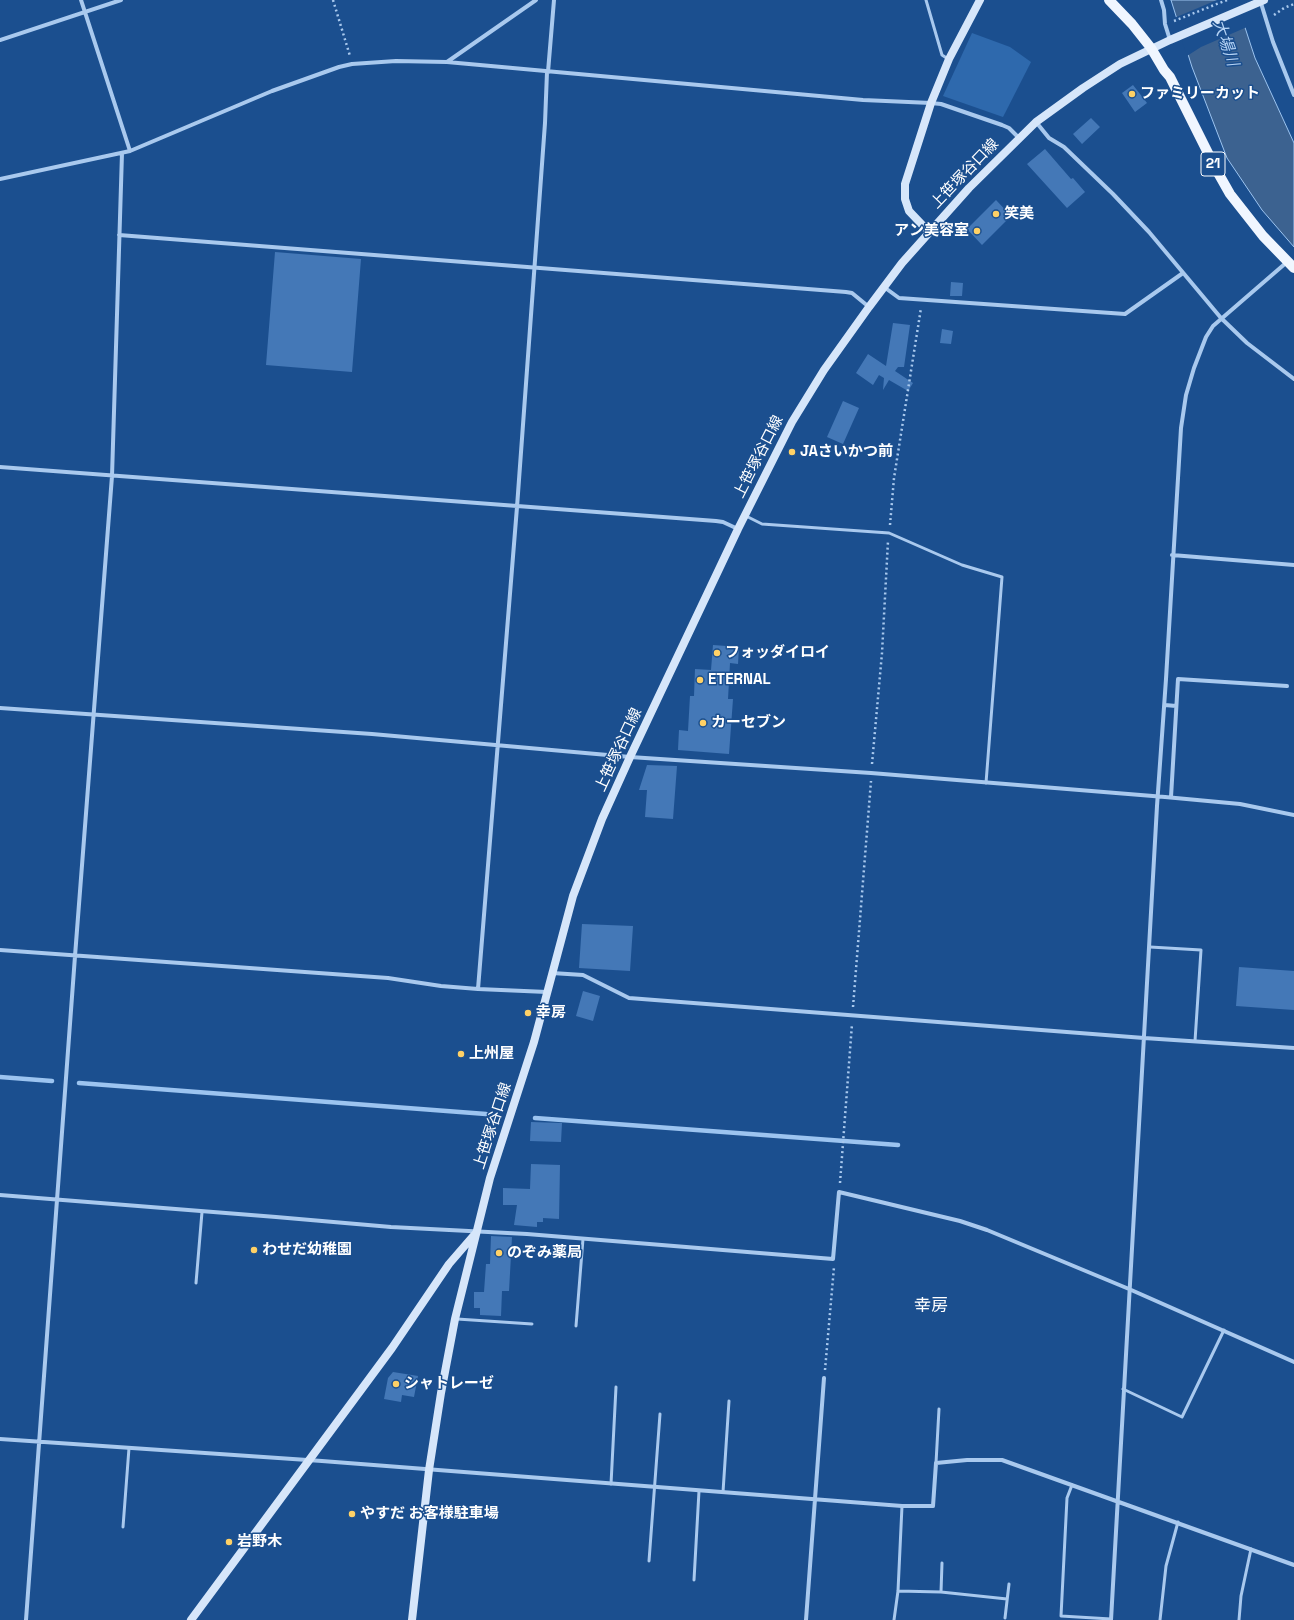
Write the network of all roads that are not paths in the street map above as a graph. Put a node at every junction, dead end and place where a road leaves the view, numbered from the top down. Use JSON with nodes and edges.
{"nodes":[{"id":1,"x":81,"y":0,"type":"edge"},
{"id":2,"x":121,"y":0,"type":"edge"},
{"id":3,"x":536,"y":0,"type":"edge"},
{"id":4,"x":554,"y":0,"type":"edge"},
{"id":5,"x":926,"y":0,"type":"edge"},
{"id":6,"x":980,"y":0,"type":"edge"},
{"id":7,"x":1109,"y":0,"type":"edge"},
{"id":8,"x":1161,"y":0,"type":"edge"},
{"id":9,"x":1259,"y":2,"type":"edge"},
{"id":10,"x":85,"y":11,"type":"junction"},
{"id":11,"x":0,"y":40,"type":"edge"},
{"id":12,"x":1170,"y":40,"type":"junction"},
{"id":13,"x":1152,"y":48,"type":"junction"},
{"id":14,"x":949,"y":59,"type":"junction"},
{"id":15,"x":446,"y":62,"type":"junction"},
{"id":16,"x":548,"y":72,"type":"junction"},
{"id":17,"x":1294,"y":95,"type":"edge"},
{"id":18,"x":931,"y":103,"type":"junction"},
{"id":19,"x":1036,"y":122,"type":"junction"},
{"id":20,"x":1019,"y":138,"type":"junction"},
{"id":21,"x":130,"y":151,"type":"junction"},
{"id":22,"x":122,"y":153,"type":"junction"},
{"id":23,"x":0,"y":179,"type":"edge"},
{"id":24,"x":929,"y":232,"type":"junction"},
{"id":25,"x":119,"y":235,"type":"junction"},
{"id":26,"x":1291,"y":265,"type":"edge"},
{"id":27,"x":534,"y":268,"type":"junction"},
{"id":28,"x":1183,"y":273,"type":"junction"},
{"id":29,"x":884,"y":287,"type":"junction"},
{"id":30,"x":869,"y":307,"type":"junction"},
{"id":31,"x":1221,"y":318,"type":"junction"},
{"id":32,"x":1294,"y":379,"type":"edge"},
{"id":33,"x":0,"y":467,"type":"edge"},
{"id":34,"x":112,"y":476,"type":"junction"},
{"id":35,"x":517,"y":506,"type":"junction"},
{"id":36,"x":745,"y":515,"type":"junction"},
{"id":37,"x":738,"y":529,"type":"junction"},
{"id":38,"x":1172,"y":555,"type":"junction"},
{"id":39,"x":1294,"y":565,"type":"edge"},
{"id":40,"x":1287,"y":686,"type":"dead end"},
{"id":41,"x":1165,"y":705,"type":"junction"},
{"id":42,"x":1176,"y":706,"type":"junction"},
{"id":43,"x":0,"y":708,"type":"edge"},
{"id":44,"x":93,"y":715,"type":"junction"},
{"id":45,"x":497,"y":745,"type":"junction"},
{"id":46,"x":630,"y":757,"type":"junction"},
{"id":47,"x":986,"y":783,"type":"junction"},
{"id":48,"x":1158,"y":796,"type":"junction"},
{"id":49,"x":1171,"y":797,"type":"junction"},
{"id":50,"x":1294,"y":815,"type":"edge"},
{"id":51,"x":1150,"y":947,"type":"junction"},
{"id":52,"x":0,"y":950,"type":"edge"},
{"id":53,"x":75,"y":956,"type":"junction"},
{"id":54,"x":552,"y":972,"type":"junction"},
{"id":55,"x":478,"y":989,"type":"junction"},
{"id":56,"x":547,"y":992,"type":"junction"},
{"id":57,"x":1144,"y":1038,"type":"junction"},
{"id":58,"x":1195,"y":1040,"type":"junction"},
{"id":59,"x":1294,"y":1048,"type":"edge"},
{"id":60,"x":0,"y":1195,"type":"edge"},
{"id":61,"x":56,"y":1200,"type":"junction"},
{"id":62,"x":202,"y":1212,"type":"junction"},
{"id":63,"x":477,"y":1231,"type":"junction"},
{"id":64,"x":582,"y":1239,"type":"junction"},
{"id":65,"x":196,"y":1283,"type":"dead end"},
{"id":66,"x":1129,"y":1289,"type":"junction"},
{"id":67,"x":455,"y":1319,"type":"junction"},
{"id":68,"x":532,"y":1324,"type":"dead end"},
{"id":69,"x":576,"y":1326,"type":"dead end"},
{"id":70,"x":1224,"y":1330,"type":"junction"},
{"id":71,"x":1294,"y":1362,"type":"edge"},
{"id":72,"x":824,"y":1378,"type":"road end"},
{"id":73,"x":616,"y":1387,"type":"dead end"},
{"id":74,"x":1123,"y":1389,"type":"junction"},
{"id":75,"x":729,"y":1402,"type":"dead end"},
{"id":76,"x":939,"y":1409,"type":"dead end"},
{"id":77,"x":660,"y":1414,"type":"dead end"},
{"id":78,"x":0,"y":1439,"type":"edge"},
{"id":79,"x":40,"y":1442,"type":"junction"},
{"id":80,"x":129,"y":1448,"type":"junction"},
{"id":81,"x":310,"y":1461,"type":"junction"},
{"id":82,"x":936,"y":1463,"type":"junction"},
{"id":83,"x":429,"y":1470,"type":"junction"},
{"id":84,"x":611,"y":1484,"type":"junction"},
{"id":85,"x":1072,"y":1485,"type":"junction"},
{"id":86,"x":656,"y":1487,"type":"junction"},
{"id":87,"x":699,"y":1491,"type":"junction"},
{"id":88,"x":723,"y":1492,"type":"junction"},
{"id":89,"x":815,"y":1500,"type":"junction"},
{"id":90,"x":1118,"y":1502,"type":"junction"},
{"id":91,"x":902,"y":1506,"type":"junction"},
{"id":92,"x":1178,"y":1522,"type":"junction"},
{"id":93,"x":123,"y":1527,"type":"dead end"},
{"id":94,"x":1251,"y":1549,"type":"junction"},
{"id":95,"x":649,"y":1561,"type":"dead end"},
{"id":96,"x":942,"y":1563,"type":"dead end"},
{"id":97,"x":1294,"y":1565,"type":"edge"},
{"id":98,"x":694,"y":1580,"type":"dead end"},
{"id":99,"x":1009,"y":1584,"type":"dead end"},
{"id":100,"x":898,"y":1591,"type":"junction"},
{"id":101,"x":941,"y":1592,"type":"junction"},
{"id":102,"x":1007,"y":1600,"type":"junction"},
{"id":103,"x":1005,"y":1618,"type":"dead end"},
{"id":104,"x":1111,"y":1619,"type":"edge"},
{"id":105,"x":26,"y":1620,"type":"edge"},
{"id":106,"x":192,"y":1620,"type":"edge"},
{"id":107,"x":412,"y":1620,"type":"edge"},
{"id":108,"x":806,"y":1620,"type":"edge"},
{"id":109,"x":894,"y":1620,"type":"edge"},
{"id":110,"x":1160,"y":1620,"type":"edge"},
{"id":111,"x":1239,"y":1620,"type":"edge"}],
"edges":[{"from":1,"to":10,"type":"street"},
{"from":2,"to":10,"type":"street"},
{"from":3,"to":15,"type":"street"},
{"from":4,"to":16,"type":"street"},
{"from":5,"to":14,"type":"lane"},
{"from":6,"to":14,"type":"main road"},
{"from":7,"to":13,"type":"main road","number":"21"},
{"from":8,"to":12,"type":"street"},
{"from":9,"to":12,"type":"main road","name":"上笹塚谷口線"},
{"from":9,"to":17,"type":"street"},
{"from":10,"to":11,"type":"street"},
{"from":10,"to":21,"type":"street"},
{"from":12,"to":13,"type":"main road","name":"上笹塚谷口線"},
{"from":13,"to":19,"type":"main road","name":"上笹塚谷口線"},
{"from":13,"to":26,"type":"main road","number":"21"},
{"from":14,"to":18,"type":"main road"},
{"from":15,"to":16,"type":"street"},
{"from":15,"to":21,"type":"street"},
{"from":16,"to":18,"type":"street"},
{"from":16,"to":27,"type":"street"},
{"from":18,"to":20,"type":"street"},
{"from":18,"to":24,"type":"main road"},
{"from":19,"to":20,"type":"main road","name":"上笹塚谷口線"},
{"from":19,"to":28,"type":"street"},
{"from":20,"to":24,"type":"main road","name":"上笹塚谷口線"},
{"from":21,"to":22,"type":"street"},
{"from":22,"to":23,"type":"street"},
{"from":22,"to":25,"type":"street"},
{"from":24,"to":29,"type":"main road","name":"上笹塚谷口線"},
{"from":25,"to":27,"type":"street"},
{"from":25,"to":34,"type":"street"},
{"from":26,"to":31,"type":"street"},
{"from":27,"to":30,"type":"street"},
{"from":27,"to":35,"type":"street"},
{"from":28,"to":29,"type":"street"},
{"from":28,"to":31,"type":"street"},
{"from":29,"to":30,"type":"main road","name":"上笹塚谷口線"},
{"from":30,"to":36,"type":"main road","name":"上笹塚谷口線"},
{"from":31,"to":32,"type":"street"},
{"from":31,"to":38,"type":"street"},
{"from":33,"to":34,"type":"street"},
{"from":34,"to":35,"type":"street"},
{"from":34,"to":44,"type":"street"},
{"from":35,"to":37,"type":"street"},
{"from":35,"to":45,"type":"street"},
{"from":36,"to":37,"type":"main road","name":"上笹塚谷口線"},
{"from":36,"to":47,"type":"lane"},
{"from":37,"to":46,"type":"main road","name":"上笹塚谷口線"},
{"from":38,"to":39,"type":"street"},
{"from":38,"to":41,"type":"street"},
{"from":40,"to":42,"type":"street"},
{"from":41,"to":42,"type":"street"},
{"from":41,"to":48,"type":"street"},
{"from":42,"to":49,"type":"street"},
{"from":43,"to":44,"type":"street"},
{"from":44,"to":45,"type":"street"},
{"from":44,"to":53,"type":"street"},
{"from":45,"to":46,"type":"street"},
{"from":45,"to":55,"type":"street"},
{"from":46,"to":47,"type":"street"},
{"from":46,"to":54,"type":"main road","name":"上笹塚谷口線"},
{"from":47,"to":48,"type":"street"},
{"from":48,"to":49,"type":"street"},
{"from":48,"to":51,"type":"street"},
{"from":49,"to":50,"type":"street"},
{"from":51,"to":57,"type":"street"},
{"from":51,"to":58,"type":"lane"},
{"from":52,"to":53,"type":"street"},
{"from":53,"to":55,"type":"street"},
{"from":53,"to":61,"type":"street"},
{"from":54,"to":56,"type":"main road","name":"上笹塚谷口線"},
{"from":54,"to":57,"type":"street"},
{"from":55,"to":56,"type":"street"},
{"from":56,"to":63,"type":"main road","name":"上笹塚谷口線"},
{"from":57,"to":58,"type":"street"},
{"from":57,"to":66,"type":"street"},
{"from":58,"to":59,"type":"street"},
{"from":60,"to":61,"type":"street"},
{"from":61,"to":62,"type":"street"},
{"from":61,"to":79,"type":"street"},
{"from":62,"to":63,"type":"street"},
{"from":62,"to":65,"type":"lane"},
{"from":63,"to":64,"type":"street"},
{"from":63,"to":67,"type":"main road","name":"上笹塚谷口線"},
{"from":63,"to":81,"type":"main road"},
{"from":64,"to":66,"type":"street"},
{"from":64,"to":69,"type":"lane"},
{"from":66,"to":70,"type":"street"},
{"from":66,"to":74,"type":"street"},
{"from":67,"to":68,"type":"lane"},
{"from":67,"to":83,"type":"main road","name":"上笹塚谷口線"},
{"from":70,"to":71,"type":"street"},
{"from":70,"to":74,"type":"lane"},
{"from":72,"to":89,"type":"street"},
{"from":73,"to":84,"type":"lane"},
{"from":74,"to":90,"type":"street"},
{"from":75,"to":88,"type":"lane"},
{"from":76,"to":82,"type":"lane"},
{"from":77,"to":86,"type":"lane"},
{"from":78,"to":79,"type":"street"},
{"from":79,"to":80,"type":"street"},
{"from":79,"to":105,"type":"street"},
{"from":80,"to":81,"type":"street"},
{"from":80,"to":93,"type":"lane"},
{"from":81,"to":83,"type":"street"},
{"from":81,"to":106,"type":"main road"},
{"from":82,"to":85,"type":"street"},
{"from":82,"to":91,"type":"street"},
{"from":83,"to":84,"type":"street"},
{"from":83,"to":107,"type":"main road","name":"上笹塚谷口線"},
{"from":84,"to":86,"type":"street"},
{"from":85,"to":90,"type":"street"},
{"from":85,"to":104,"type":"lane"},
{"from":86,"to":87,"type":"street"},
{"from":86,"to":95,"type":"lane"},
{"from":87,"to":88,"type":"street"},
{"from":87,"to":98,"type":"lane"},
{"from":88,"to":89,"type":"street"},
{"from":89,"to":91,"type":"street"},
{"from":89,"to":108,"type":"street"},
{"from":90,"to":92,"type":"street"},
{"from":90,"to":104,"type":"street"},
{"from":91,"to":100,"type":"lane"},
{"from":92,"to":94,"type":"street"},
{"from":92,"to":110,"type":"lane"},
{"from":94,"to":97,"type":"street"},
{"from":94,"to":111,"type":"lane"},
{"from":96,"to":101,"type":"lane"},
{"from":99,"to":102,"type":"lane"},
{"from":100,"to":101,"type":"lane"},
{"from":100,"to":109,"type":"lane"},
{"from":101,"to":102,"type":"lane"},
{"from":102,"to":103,"type":"lane"}]}
